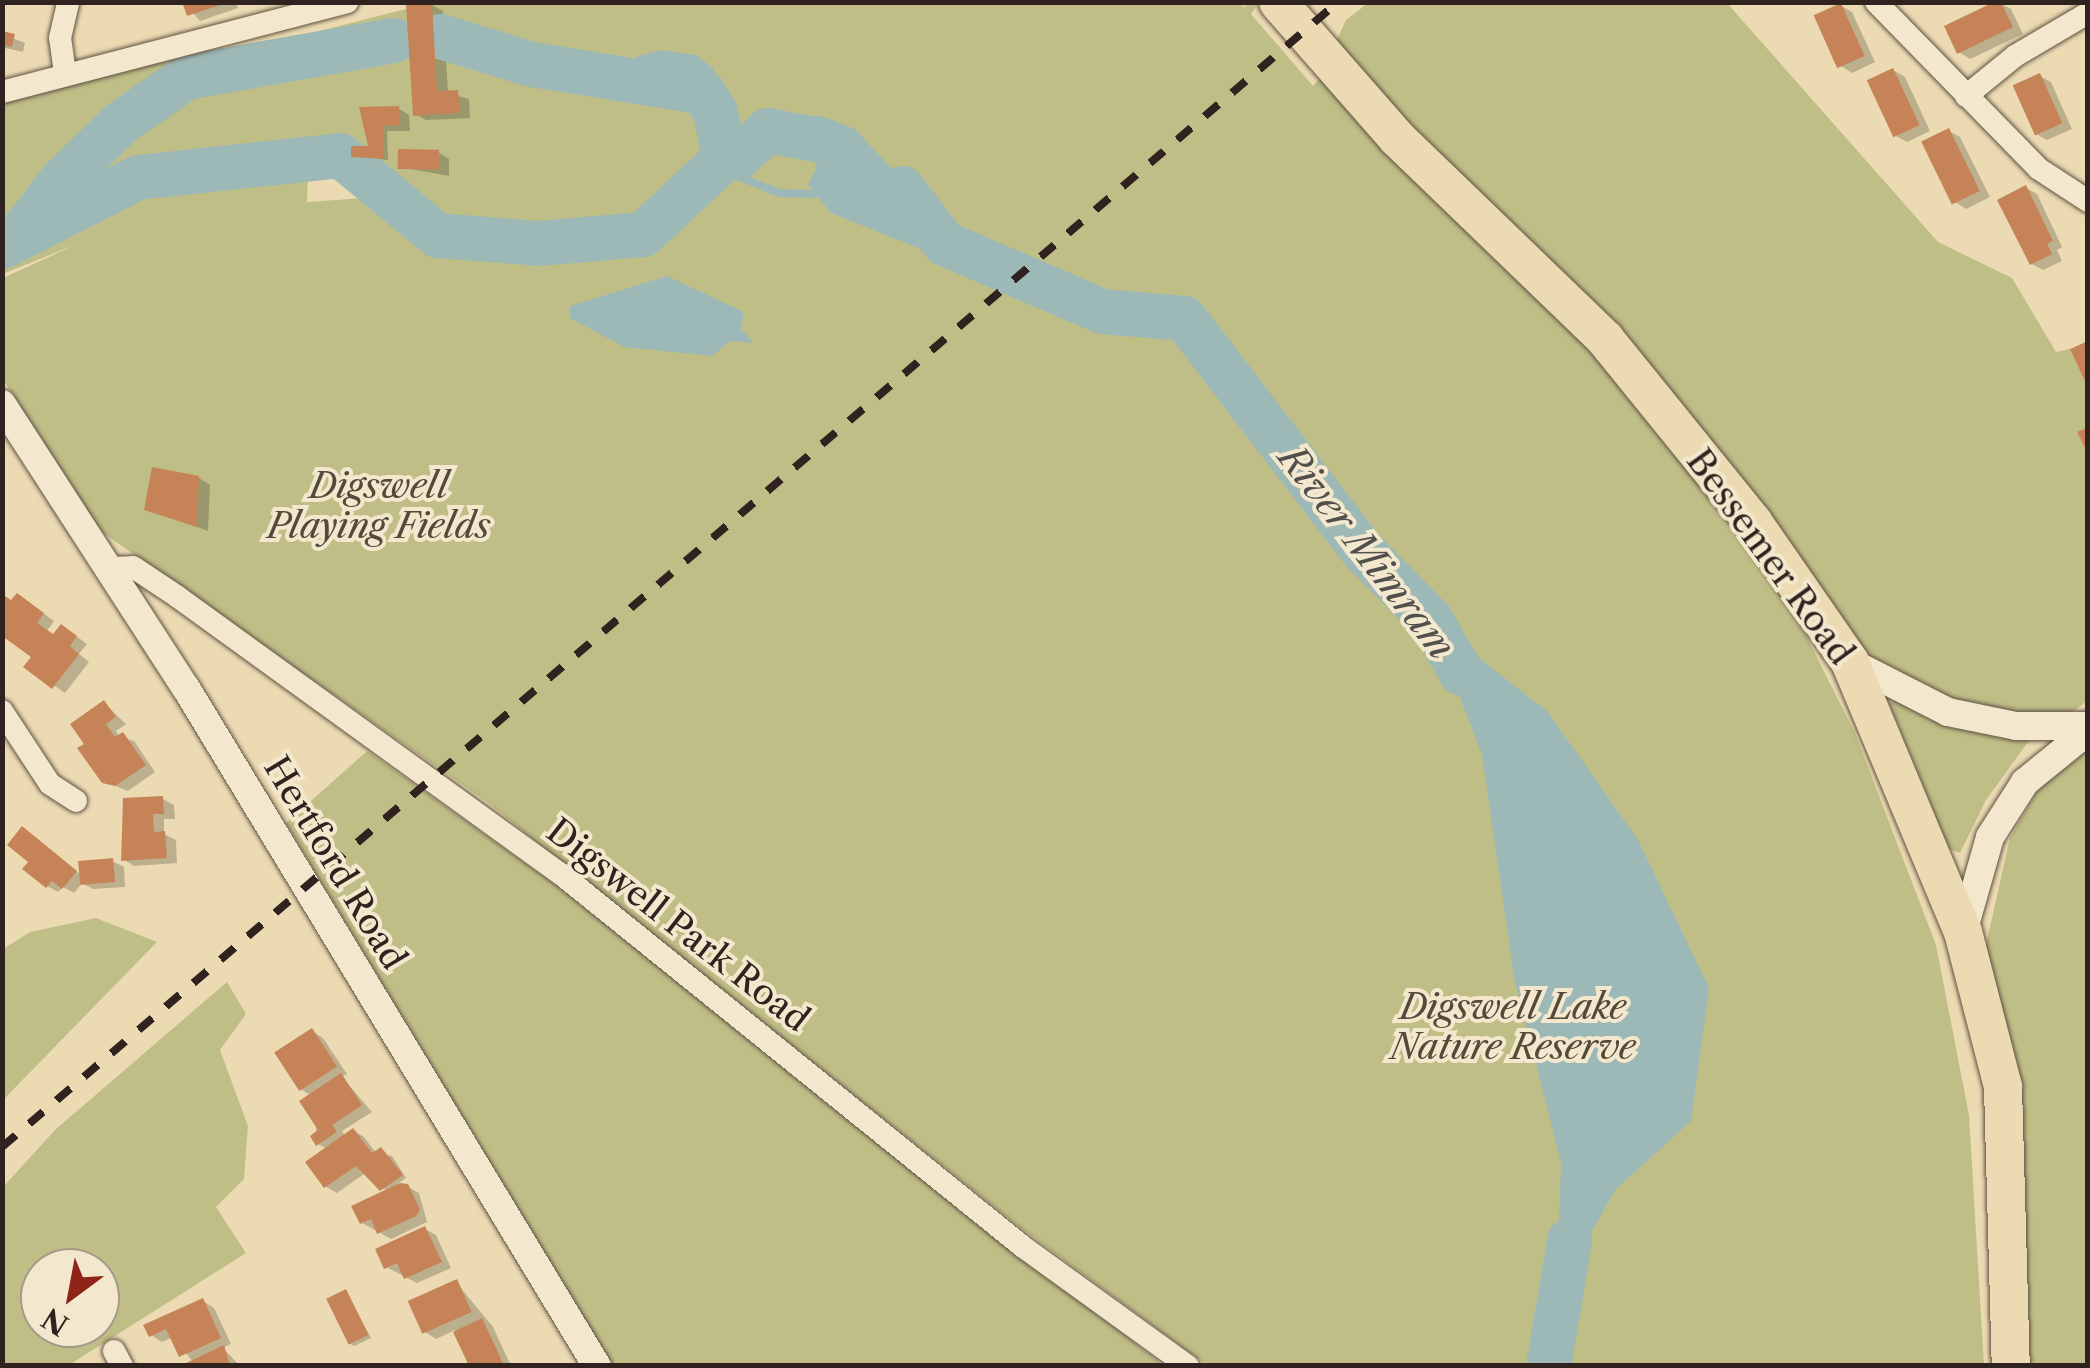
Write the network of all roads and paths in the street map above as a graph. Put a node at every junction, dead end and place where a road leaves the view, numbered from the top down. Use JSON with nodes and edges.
{"nodes":[{"id":1,"x":68,"y":2,"type":"edge"},
{"id":2,"x":347,"y":2,"type":"edge"},
{"id":3,"x":1278,"y":2,"type":"edge"},
{"id":4,"x":1876,"y":2,"type":"edge"},
{"id":5,"x":2088,"y":13,"type":"edge"},
{"id":6,"x":65,"y":73,"type":"junction"},
{"id":7,"x":2,"y":92,"type":"edge"},
{"id":8,"x":1966,"y":96,"type":"junction"},
{"id":9,"x":2088,"y":201,"type":"edge"},
{"id":10,"x":2,"y":404,"type":"edge"},
{"id":11,"x":110,"y":568,"type":"junction"},
{"id":12,"x":1850,"y":662,"type":"junction"},
{"id":13,"x":2,"y":711,"type":"edge"},
{"id":14,"x":2088,"y":728,"type":"edge"},
{"id":15,"x":76,"y":801,"type":"dead end"},
{"id":16,"x":1963,"y":932,"type":"junction"},
{"id":17,"x":597,"y":1366,"type":"edge"},
{"id":18,"x":1188,"y":1366,"type":"edge"},
{"id":19,"x":2011,"y":1366,"type":"edge"}],
"edges":[{"from":1,"to":6,"type":"street"},
{"from":2,"to":6,"type":"street"},
{"from":3,"to":12,"type":"main road","name":"Bessemer Road"},
{"from":4,"to":8,"type":"street"},
{"from":5,"to":8,"type":"street"},
{"from":6,"to":7,"type":"street"},
{"from":8,"to":9,"type":"street"},
{"from":10,"to":11,"type":"street","name":"Hertford Road"},
{"from":11,"to":17,"type":"street","name":"Hertford Road"},
{"from":11,"to":18,"type":"street","name":"Digswell Park Road"},
{"from":12,"to":14,"type":"street"},
{"from":12,"to":16,"type":"main road","name":"Bessemer Road"},
{"from":13,"to":15,"type":"street"},
{"from":14,"to":16,"type":"street"},
{"from":16,"to":19,"type":"main road","name":"Bessemer Road"}]}
